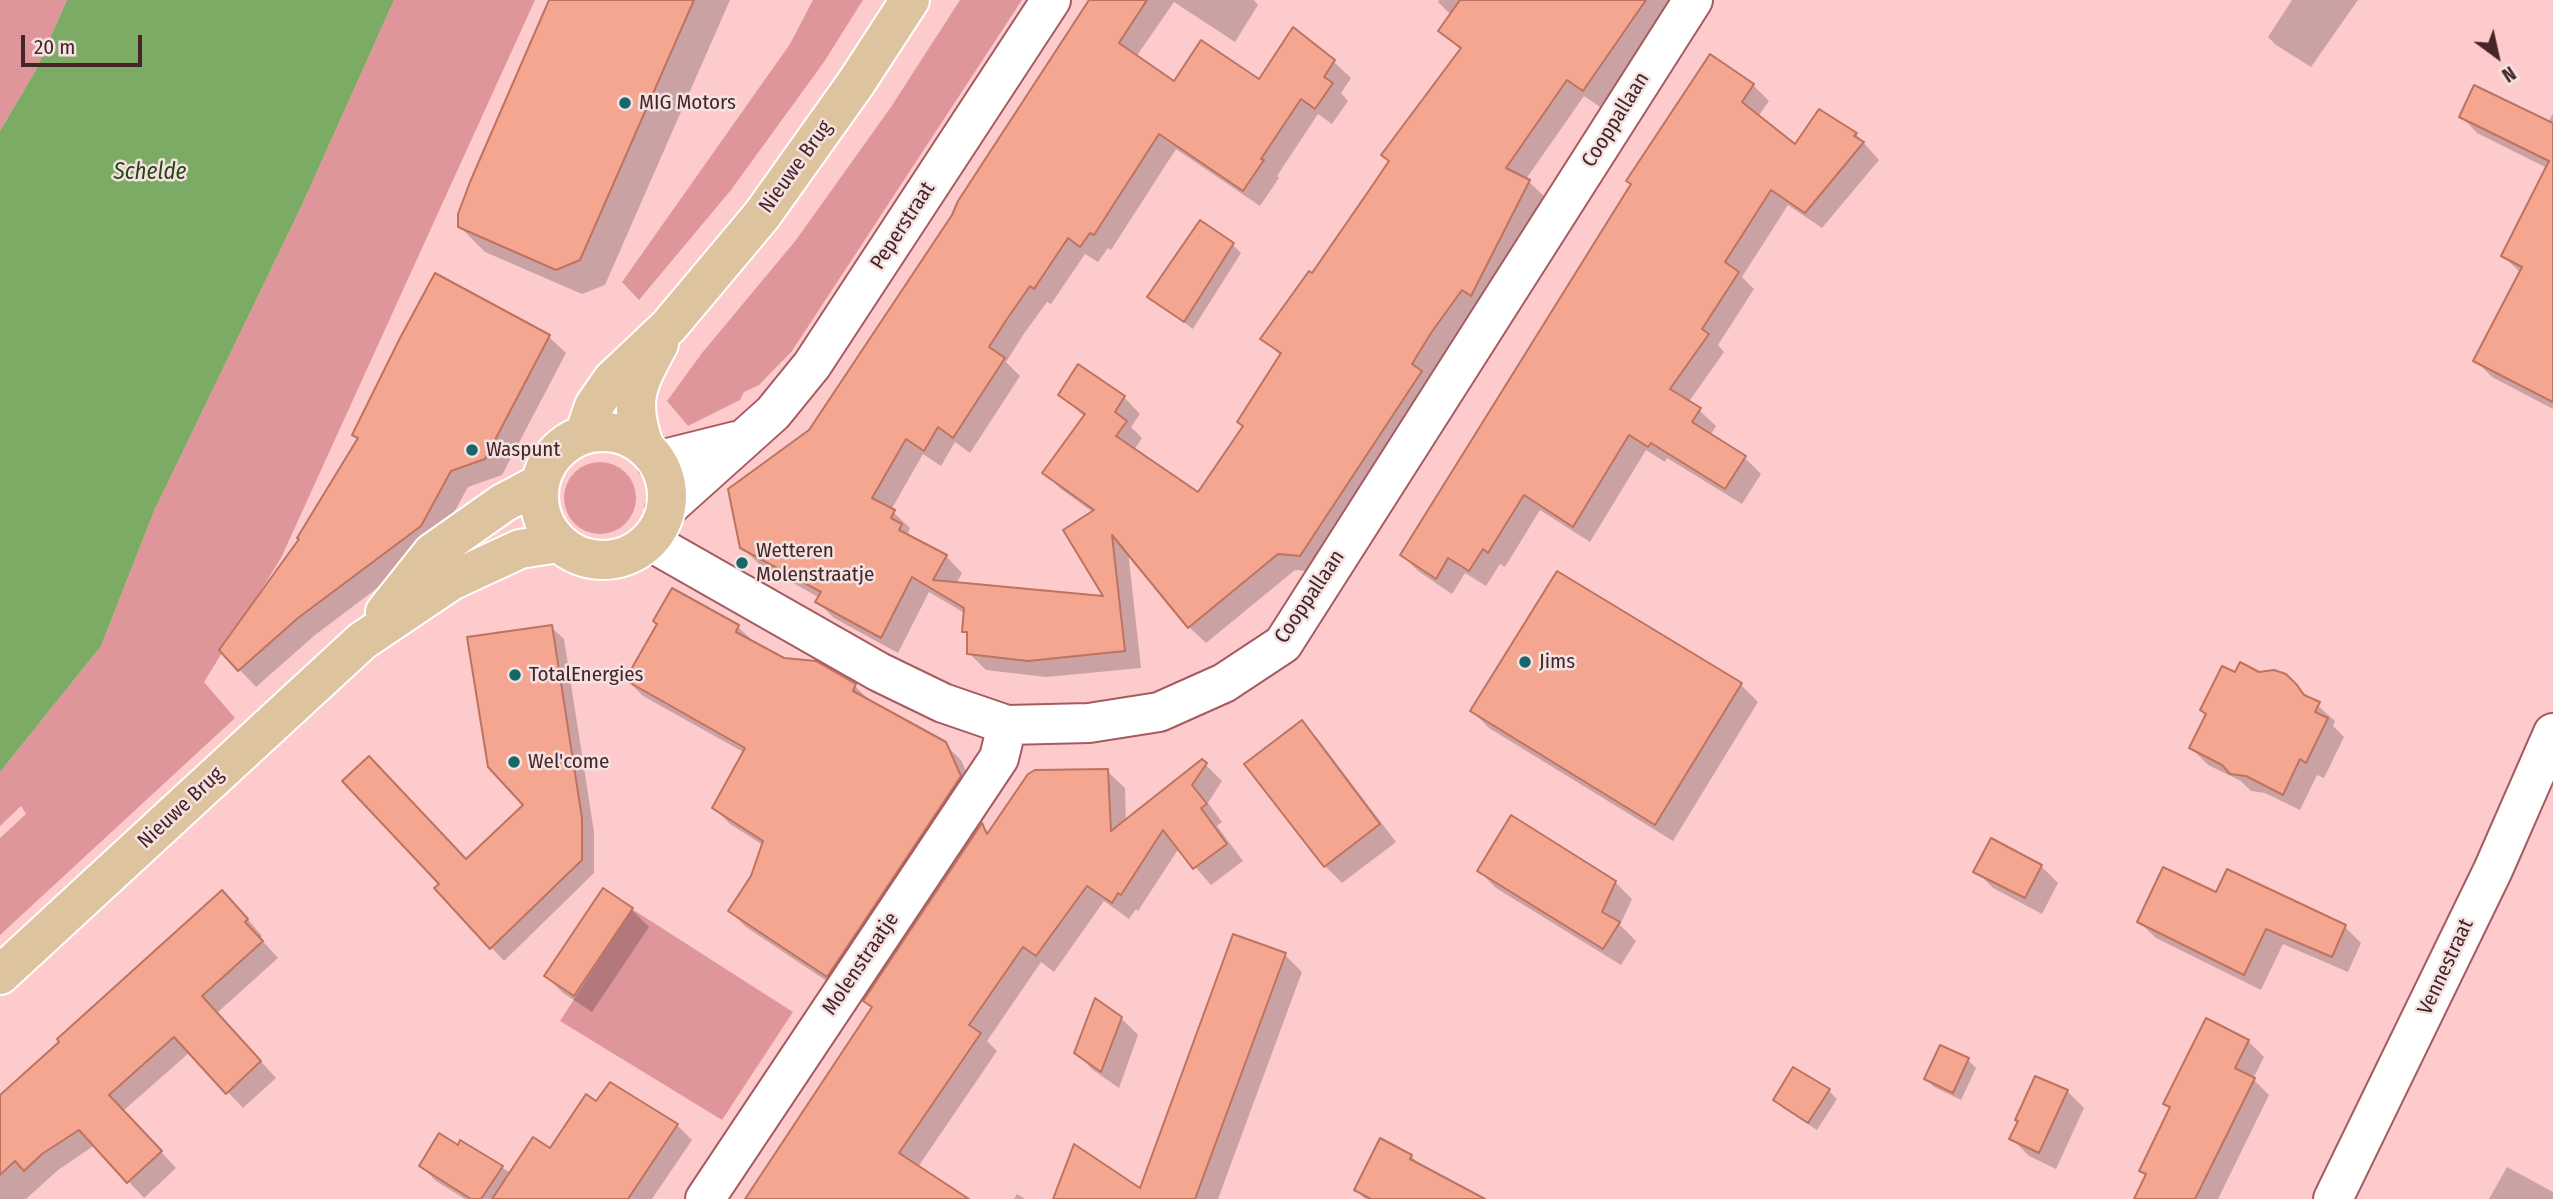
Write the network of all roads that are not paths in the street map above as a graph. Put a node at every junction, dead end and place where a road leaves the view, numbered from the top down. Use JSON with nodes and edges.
{"nodes":[{"id":1,"x":910,"y":0,"type":"edge"},
{"id":2,"x":1051,"y":0,"type":"edge"},
{"id":3,"x":1693,"y":0,"type":"edge"},
{"id":4,"x":669,"y":326,"type":"junction"},
{"id":5,"x":584,"y":435,"type":"junction"},
{"id":6,"x":741,"y":440,"type":"junction"},
{"id":7,"x":651,"y":454,"type":"junction"},
{"id":8,"x":540,"y":484,"type":"junction"},
{"id":9,"x":657,"y":525,"type":"junction"},
{"id":10,"x":558,"y":543,"type":"junction"},
{"id":11,"x":362,"y":641,"type":"junction"},
{"id":12,"x":1007,"y":726,"type":"junction"},
{"id":13,"x":2553,"y":733,"type":"edge"},
{"id":14,"x":0,"y":975,"type":"edge"},
{"id":15,"x":705,"y":1199,"type":"edge"},
{"id":16,"x":2333,"y":1199,"type":"edge"}],
"edges":[{"from":1,"to":4,"type":"main road","name":"Nieuwe Brug"},
{"from":2,"to":6,"type":"street","name":"Peperstraat"},
{"from":3,"to":12,"type":"street","name":"Cooppallaan"},
{"from":4,"to":5,"type":"main road","name":"Nieuwe Brug"},
{"from":4,"to":7,"type":"main road","name":"Nieuwe Brug"},
{"from":5,"to":7,"type":"main road"},
{"from":5,"to":8,"type":"main road"},
{"from":6,"to":7,"type":"street","name":"Peperstraat"},
{"from":6,"to":9,"type":"street","name":"Peperstraat"},
{"from":7,"to":9,"type":"main road","name":"Nieuwe Brug"},
{"from":8,"to":10,"type":"main road"},
{"from":8,"to":11,"type":"main road","name":"Nieuwe Brug"},
{"from":9,"to":10,"type":"main road"},
{"from":9,"to":12,"type":"street","name":"Cooppallaan"},
{"from":10,"to":11,"type":"main road","name":"Nieuwe Brug"},
{"from":11,"to":14,"type":"main road","name":"Nieuwe Brug"},
{"from":12,"to":15,"type":"street","name":"Molenstraatje"},
{"from":13,"to":16,"type":"street","name":"Vennestraat"}]}
